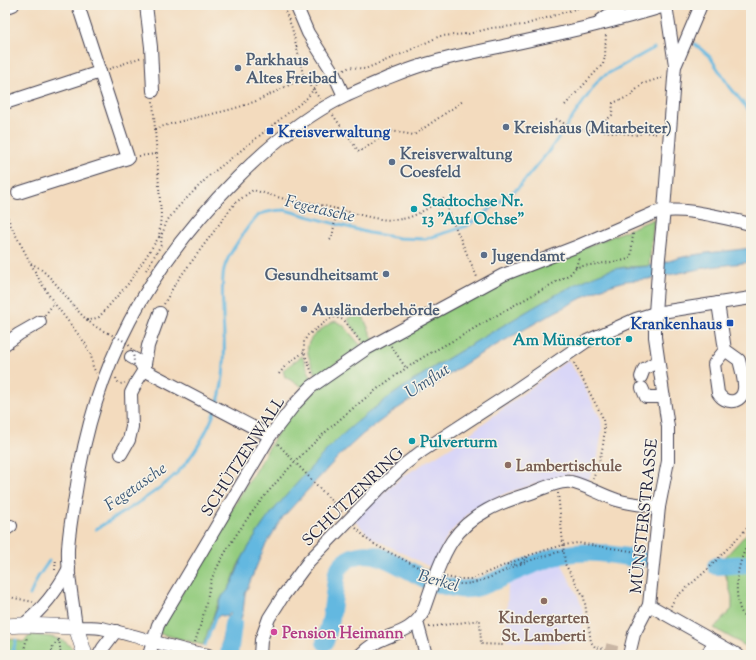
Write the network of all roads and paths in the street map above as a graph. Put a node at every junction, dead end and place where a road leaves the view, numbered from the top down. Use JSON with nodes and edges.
{"nodes":[{"id":1,"x":13,"y":5,"type":"edge"},
{"id":2,"x":78,"y":5,"type":"edge"},
{"id":3,"x":146,"y":5,"type":"edge"},
{"id":4,"x":296,"y":5,"type":"edge"},
{"id":5,"x":587,"y":5,"type":"edge"},
{"id":6,"x":622,"y":5,"type":"edge"},
{"id":7,"x":667,"y":5,"type":"edge"},
{"id":8,"x":701,"y":5,"type":"edge"},
{"id":9,"x":5,"y":8,"type":"edge"},
{"id":10,"x":284,"y":8,"type":"dead end"},
{"id":11,"x":601,"y":23,"type":"junction"},
{"id":12,"x":152,"y":53,"type":"junction"},
{"id":13,"x":675,"y":65,"type":"junction"},
{"id":14,"x":100,"y":72,"type":"junction"},
{"id":15,"x":334,"y":74,"type":"junction"},
{"id":16,"x":304,"y":78,"type":"dead end"},
{"id":17,"x":658,"y":78,"type":"dead end"},
{"id":18,"x":153,"y":91,"type":"joint"},
{"id":19,"x":344,"y":96,"type":"junction"},
{"id":20,"x":5,"y":104,"type":"edge"},
{"id":21,"x":565,"y":105,"type":"dead end"},
{"id":22,"x":556,"y":119,"type":"dead end"},
{"id":23,"x":596,"y":130,"type":"junction"},
{"id":24,"x":670,"y":135,"type":"junction"},
{"id":25,"x":156,"y":154,"type":"junction"},
{"id":26,"x":128,"y":158,"type":"junction"},
{"id":27,"x":18,"y":193,"type":"dead end"},
{"id":28,"x":337,"y":209,"type":"junction"},
{"id":29,"x":5,"y":210,"type":"edge"},
{"id":30,"x":664,"y":210,"type":"junction"},
{"id":31,"x":631,"y":222,"type":"junction"},
{"id":32,"x":751,"y":224,"type":"edge"},
{"id":33,"x":159,"y":236,"type":"junction"},
{"id":34,"x":330,"y":240,"type":"dead end"},
{"id":35,"x":30,"y":262,"type":"junction"},
{"id":36,"x":481,"y":287,"type":"junction"},
{"id":37,"x":751,"y":298,"type":"edge"},
{"id":38,"x":718,"y":303,"type":"junction"},
{"id":39,"x":160,"y":313,"type":"joint"},
{"id":40,"x":654,"y":313,"type":"junction"},
{"id":41,"x":87,"y":321,"type":"junction"},
{"id":42,"x":40,"y":322,"type":"dead end"},
{"id":43,"x":385,"y":338,"type":"junction"},
{"id":44,"x":5,"y":344,"type":"edge"},
{"id":45,"x":366,"y":349,"type":"junction"},
{"id":46,"x":725,"y":350,"type":"dead end"},
{"id":47,"x":304,"y":352,"type":"junction"},
{"id":48,"x":568,"y":354,"type":"junction"},
{"id":49,"x":658,"y":361,"type":"junction"},
{"id":50,"x":136,"y":364,"type":"junction"},
{"id":51,"x":406,"y":368,"type":"junction"},
{"id":52,"x":96,"y":373,"type":"dead end"},
{"id":53,"x":279,"y":374,"type":"dead end"},
{"id":54,"x":116,"y":377,"type":"dead end"},
{"id":55,"x":127,"y":382,"type":"dead end"},
{"id":56,"x":316,"y":384,"type":"junction"},
{"id":57,"x":664,"y":397,"type":"junction"},
{"id":58,"x":270,"y":436,"type":"junction"},
{"id":59,"x":121,"y":454,"type":"dead end"},
{"id":60,"x":296,"y":462,"type":"junction"},
{"id":61,"x":558,"y":484,"type":"junction"},
{"id":62,"x":589,"y":489,"type":"junction"},
{"id":63,"x":659,"y":507,"type":"junction"},
{"id":64,"x":348,"y":519,"type":"junction"},
{"id":65,"x":751,"y":524,"type":"edge"},
{"id":66,"x":751,"y":539,"type":"edge"},
{"id":67,"x":562,"y":545,"type":"junction"},
{"id":68,"x":563,"y":551,"type":"junction"},
{"id":69,"x":530,"y":555,"type":"junction"},
{"id":70,"x":654,"y":555,"type":"junction"},
{"id":71,"x":506,"y":564,"type":"junction"},
{"id":72,"x":519,"y":564,"type":"junction"},
{"id":73,"x":69,"y":568,"type":"junction"},
{"id":74,"x":471,"y":579,"type":"junction"},
{"id":75,"x":434,"y":581,"type":"junction"},
{"id":76,"x":472,"y":583,"type":"junction"},
{"id":77,"x":5,"y":596,"type":"edge"},
{"id":78,"x":38,"y":601,"type":"dead end"},
{"id":79,"x":649,"y":605,"type":"junction"},
{"id":80,"x":666,"y":614,"type":"junction"},
{"id":81,"x":6,"y":623,"type":"edge"},
{"id":82,"x":418,"y":626,"type":"junction"},
{"id":83,"x":76,"y":627,"type":"junction"},
{"id":84,"x":751,"y":629,"type":"edge"},
{"id":85,"x":25,"y":631,"type":"junction"},
{"id":86,"x":116,"y":632,"type":"junction"},
{"id":87,"x":152,"y":641,"type":"junction"},
{"id":88,"x":714,"y":642,"type":"junction"},
{"id":89,"x":504,"y":645,"type":"dead end"},
{"id":90,"x":605,"y":649,"type":"tunnel mouth"},
{"id":91,"x":69,"y":652,"type":"dead end"},
{"id":92,"x":192,"y":652,"type":"junction"},
{"id":93,"x":23,"y":655,"type":"edge"},
{"id":94,"x":50,"y":655,"type":"edge"},
{"id":95,"x":62,"y":655,"type":"edge"},
{"id":96,"x":85,"y":655,"type":"edge"},
{"id":97,"x":99,"y":655,"type":"edge"},
{"id":98,"x":149,"y":655,"type":"edge"},
{"id":99,"x":208,"y":655,"type":"edge"},
{"id":100,"x":260,"y":655,"type":"edge"},
{"id":101,"x":360,"y":655,"type":"edge"},
{"id":102,"x":426,"y":655,"type":"edge"},
{"id":103,"x":629,"y":655,"type":"edge"},
{"id":104,"x":707,"y":655,"type":"edge"},
{"id":105,"x":738,"y":655,"type":"edge"}],
"edges":[{"from":1,"to":9,"type":"street"},
{"from":2,"to":14,"type":"street"},
{"from":3,"to":12,"type":"street"},
{"from":4,"to":15,"type":"street"},
{"from":5,"to":15,"type":"path"},
{"from":6,"to":11,"type":"street"},
{"from":7,"to":11,"type":"street"},
{"from":7,"to":13,"type":"street"},
{"from":8,"to":13,"type":"street"},
{"from":10,"to":16,"type":"path"},
{"from":11,"to":19,"type":"street"},
{"from":11,"to":21,"type":"path"},
{"from":12,"to":14,"type":"path"},
{"from":12,"to":18,"type":"street"},
{"from":13,"to":24,"type":"street","name":"MÜNSTERSTRASSE"},
{"from":14,"to":20,"type":"street"},
{"from":14,"to":26,"type":"street"},
{"from":15,"to":19,"type":"street"},
{"from":15,"to":33,"type":"path"},
{"from":17,"to":23,"type":"path"},
{"from":18,"to":25,"type":"path"},
{"from":19,"to":73,"type":"street"},
{"from":22,"to":23,"type":"path"},
{"from":23,"to":24,"type":"path"},
{"from":24,"to":30,"type":"street","name":"MÜNSTERSTRASSE"},
{"from":25,"to":26,"type":"path"},
{"from":25,"to":33,"type":"path"},
{"from":26,"to":27,"type":"street"},
{"from":28,"to":34,"type":"path"},
{"from":28,"to":36,"type":"path"},
{"from":28,"to":39,"type":"path"},
{"from":29,"to":35,"type":"path"},
{"from":30,"to":31,"type":"street","name":"SCHÜTZENWALL"},
{"from":30,"to":32,"type":"street"},
{"from":30,"to":40,"type":"street","name":"MÜNSTERSTRASSE"},
{"from":31,"to":36,"type":"street","name":"SCHÜTZENWALL"},
{"from":31,"to":51,"type":"path"},
{"from":33,"to":41,"type":"path"},
{"from":35,"to":41,"type":"path"},
{"from":35,"to":52,"type":"path"},
{"from":36,"to":43,"type":"street","name":"SCHÜTZENWALL"},
{"from":37,"to":38,"type":"street","name":"SCHÜTZENRING"},
{"from":38,"to":40,"type":"street","name":"SCHÜTZENRING"},
{"from":38,"to":46,"type":"street"},
{"from":39,"to":50,"type":"street"},
{"from":40,"to":48,"type":"street","name":"SCHÜTZENRING"},
{"from":40,"to":49,"type":"street","name":"MÜNSTERSTRASSE"},
{"from":41,"to":50,"type":"path","bridge":true},
{"from":42,"to":44,"type":"street"},
{"from":43,"to":45,"type":"street","name":"SCHÜTZENWALL"},
{"from":43,"to":51,"type":"path"},
{"from":45,"to":47,"type":"path"},
{"from":45,"to":56,"type":"street","name":"SCHÜTZENWALL"},
{"from":47,"to":53,"type":"path"},
{"from":47,"to":56,"type":"path"},
{"from":48,"to":62,"type":"path"},
{"from":48,"to":64,"type":"street","name":"SCHÜTZENRING"},
{"from":49,"to":57,"type":"street","name":"MÜNSTERSTRASSE"},
{"from":49,"to":57,"type":"street"},
{"from":50,"to":58,"type":"street"},
{"from":50,"to":59,"type":"street"},
{"from":51,"to":60,"type":"path"},
{"from":54,"to":55,"type":"path"},
{"from":56,"to":58,"type":"street","name":"SCHÜTZENWALL"},
{"from":57,"to":63,"type":"street","name":"MÜNSTERSTRASSE"},
{"from":58,"to":60,"type":"path"},
{"from":58,"to":87,"type":"street","name":"SCHÜTZENWALL"},
{"from":60,"to":64,"type":"path"},
{"from":60,"to":92,"type":"path"},
{"from":61,"to":62,"type":"street"},
{"from":61,"to":67,"type":"path"},
{"from":61,"to":75,"type":"street"},
{"from":62,"to":63,"type":"street"},
{"from":63,"to":70,"type":"street","name":"MÜNSTERSTRASSE"},
{"from":64,"to":75,"type":"path"},
{"from":64,"to":100,"type":"street","name":"SCHÜTZENRING"},
{"from":65,"to":80,"type":"path"},
{"from":66,"to":84,"type":"path"},
{"from":67,"to":68,"type":"path"},
{"from":67,"to":69,"type":"path"},
{"from":67,"to":70,"type":"path"},
{"from":68,"to":72,"type":"path"},
{"from":68,"to":90,"type":"path"},
{"from":69,"to":71,"type":"path"},
{"from":69,"to":72,"type":"path"},
{"from":70,"to":79,"type":"street","name":"MÜNSTERSTRASSE"},
{"from":71,"to":72,"type":"path"},
{"from":71,"to":74,"type":"path"},
{"from":72,"to":76,"type":"path"},
{"from":73,"to":83,"type":"street"},
{"from":73,"to":85,"type":"street"},
{"from":74,"to":75,"type":"path"},
{"from":74,"to":76,"type":"path"},
{"from":75,"to":76,"type":"path"},
{"from":75,"to":82,"type":"street"},
{"from":77,"to":78,"type":"path"},
{"from":79,"to":80,"type":"street"},
{"from":79,"to":103,"type":"street","name":"MÜNSTERSTRASSE"},
{"from":80,"to":88,"type":"street"},
{"from":81,"to":85,"type":"main road"},
{"from":82,"to":89,"type":"path"},
{"from":82,"to":101,"type":"street"},
{"from":82,"to":102,"type":"street"},
{"from":83,"to":85,"type":"main road"},
{"from":83,"to":86,"type":"street"},
{"from":83,"to":96,"type":"main road"},
{"from":85,"to":93,"type":"path"},
{"from":86,"to":87,"type":"street"},
{"from":86,"to":97,"type":"street"},
{"from":87,"to":92,"type":"street"},
{"from":87,"to":98,"type":"street","name":"SCHÜTZENWALL"},
{"from":88,"to":104,"type":"street"},
{"from":88,"to":105,"type":"street"},
{"from":91,"to":95,"type":"path"},
{"from":92,"to":99,"type":"street"},
{"from":94,"to":95,"type":"path"}]}
